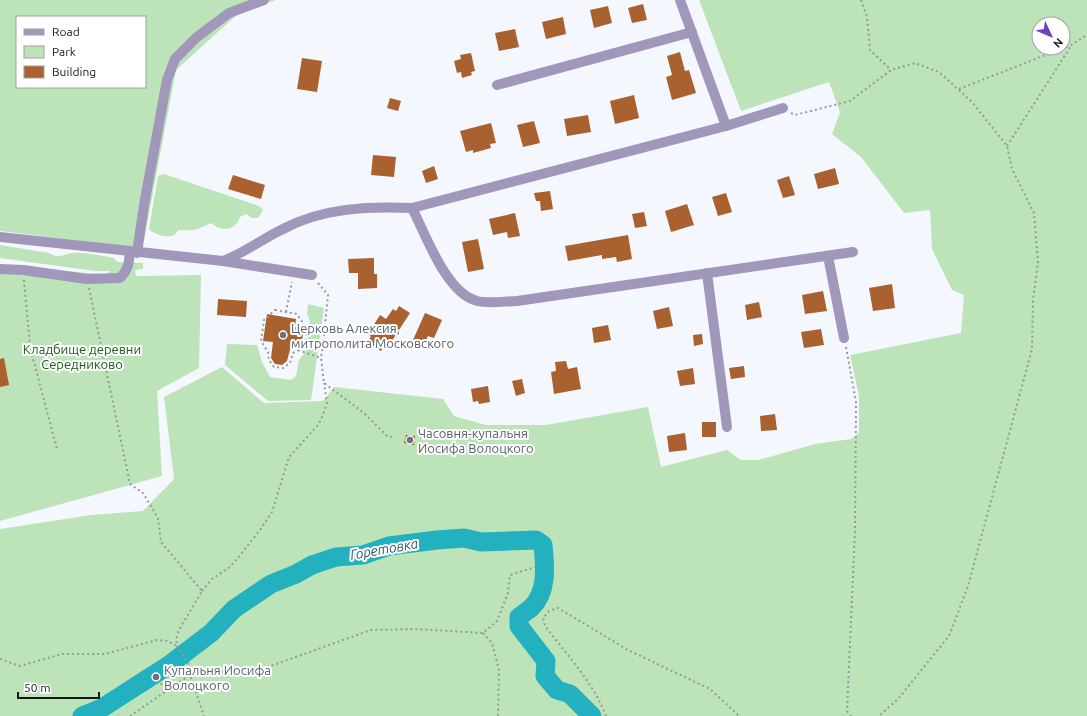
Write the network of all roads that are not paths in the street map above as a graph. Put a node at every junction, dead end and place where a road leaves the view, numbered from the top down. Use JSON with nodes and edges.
{"nodes":[{"id":1,"x":264,"y":0,"type":"edge"},
{"id":2,"x":680,"y":0,"type":"edge"},
{"id":3,"x":692,"y":32,"type":"junction"},
{"id":4,"x":497,"y":85,"type":"dead end"},
{"id":5,"x":783,"y":108,"type":"road end"},
{"id":6,"x":726,"y":126,"type":"junction"},
{"id":7,"x":412,"y":208,"type":"junction"},
{"id":8,"x":0,"y":238,"type":"edge"},
{"id":9,"x":852,"y":252,"type":"dead end"},
{"id":10,"x":134,"y":253,"type":"junction"},
{"id":11,"x":828,"y":256,"type":"junction"},
{"id":12,"x":223,"y":261,"type":"junction"},
{"id":13,"x":0,"y":268,"type":"edge"},
{"id":14,"x":707,"y":273,"type":"junction"},
{"id":15,"x":312,"y":276,"type":"road end"},
{"id":16,"x":844,"y":338,"type":"road end"},
{"id":17,"x":727,"y":427,"type":"dead end"}],
"edges":[{"from":1,"to":10,"type":"street"},
{"from":2,"to":3,"type":"street"},
{"from":3,"to":4,"type":"street"},
{"from":3,"to":6,"type":"street"},
{"from":5,"to":6,"type":"street"},
{"from":6,"to":7,"type":"street"},
{"from":7,"to":12,"type":"street"},
{"from":7,"to":14,"type":"street"},
{"from":8,"to":10,"type":"street"},
{"from":9,"to":11,"type":"street"},
{"from":10,"to":12,"type":"street"},
{"from":10,"to":13,"type":"street"},
{"from":11,"to":14,"type":"street"},
{"from":11,"to":16,"type":"street"},
{"from":12,"to":15,"type":"street"},
{"from":14,"to":17,"type":"street"}]}
